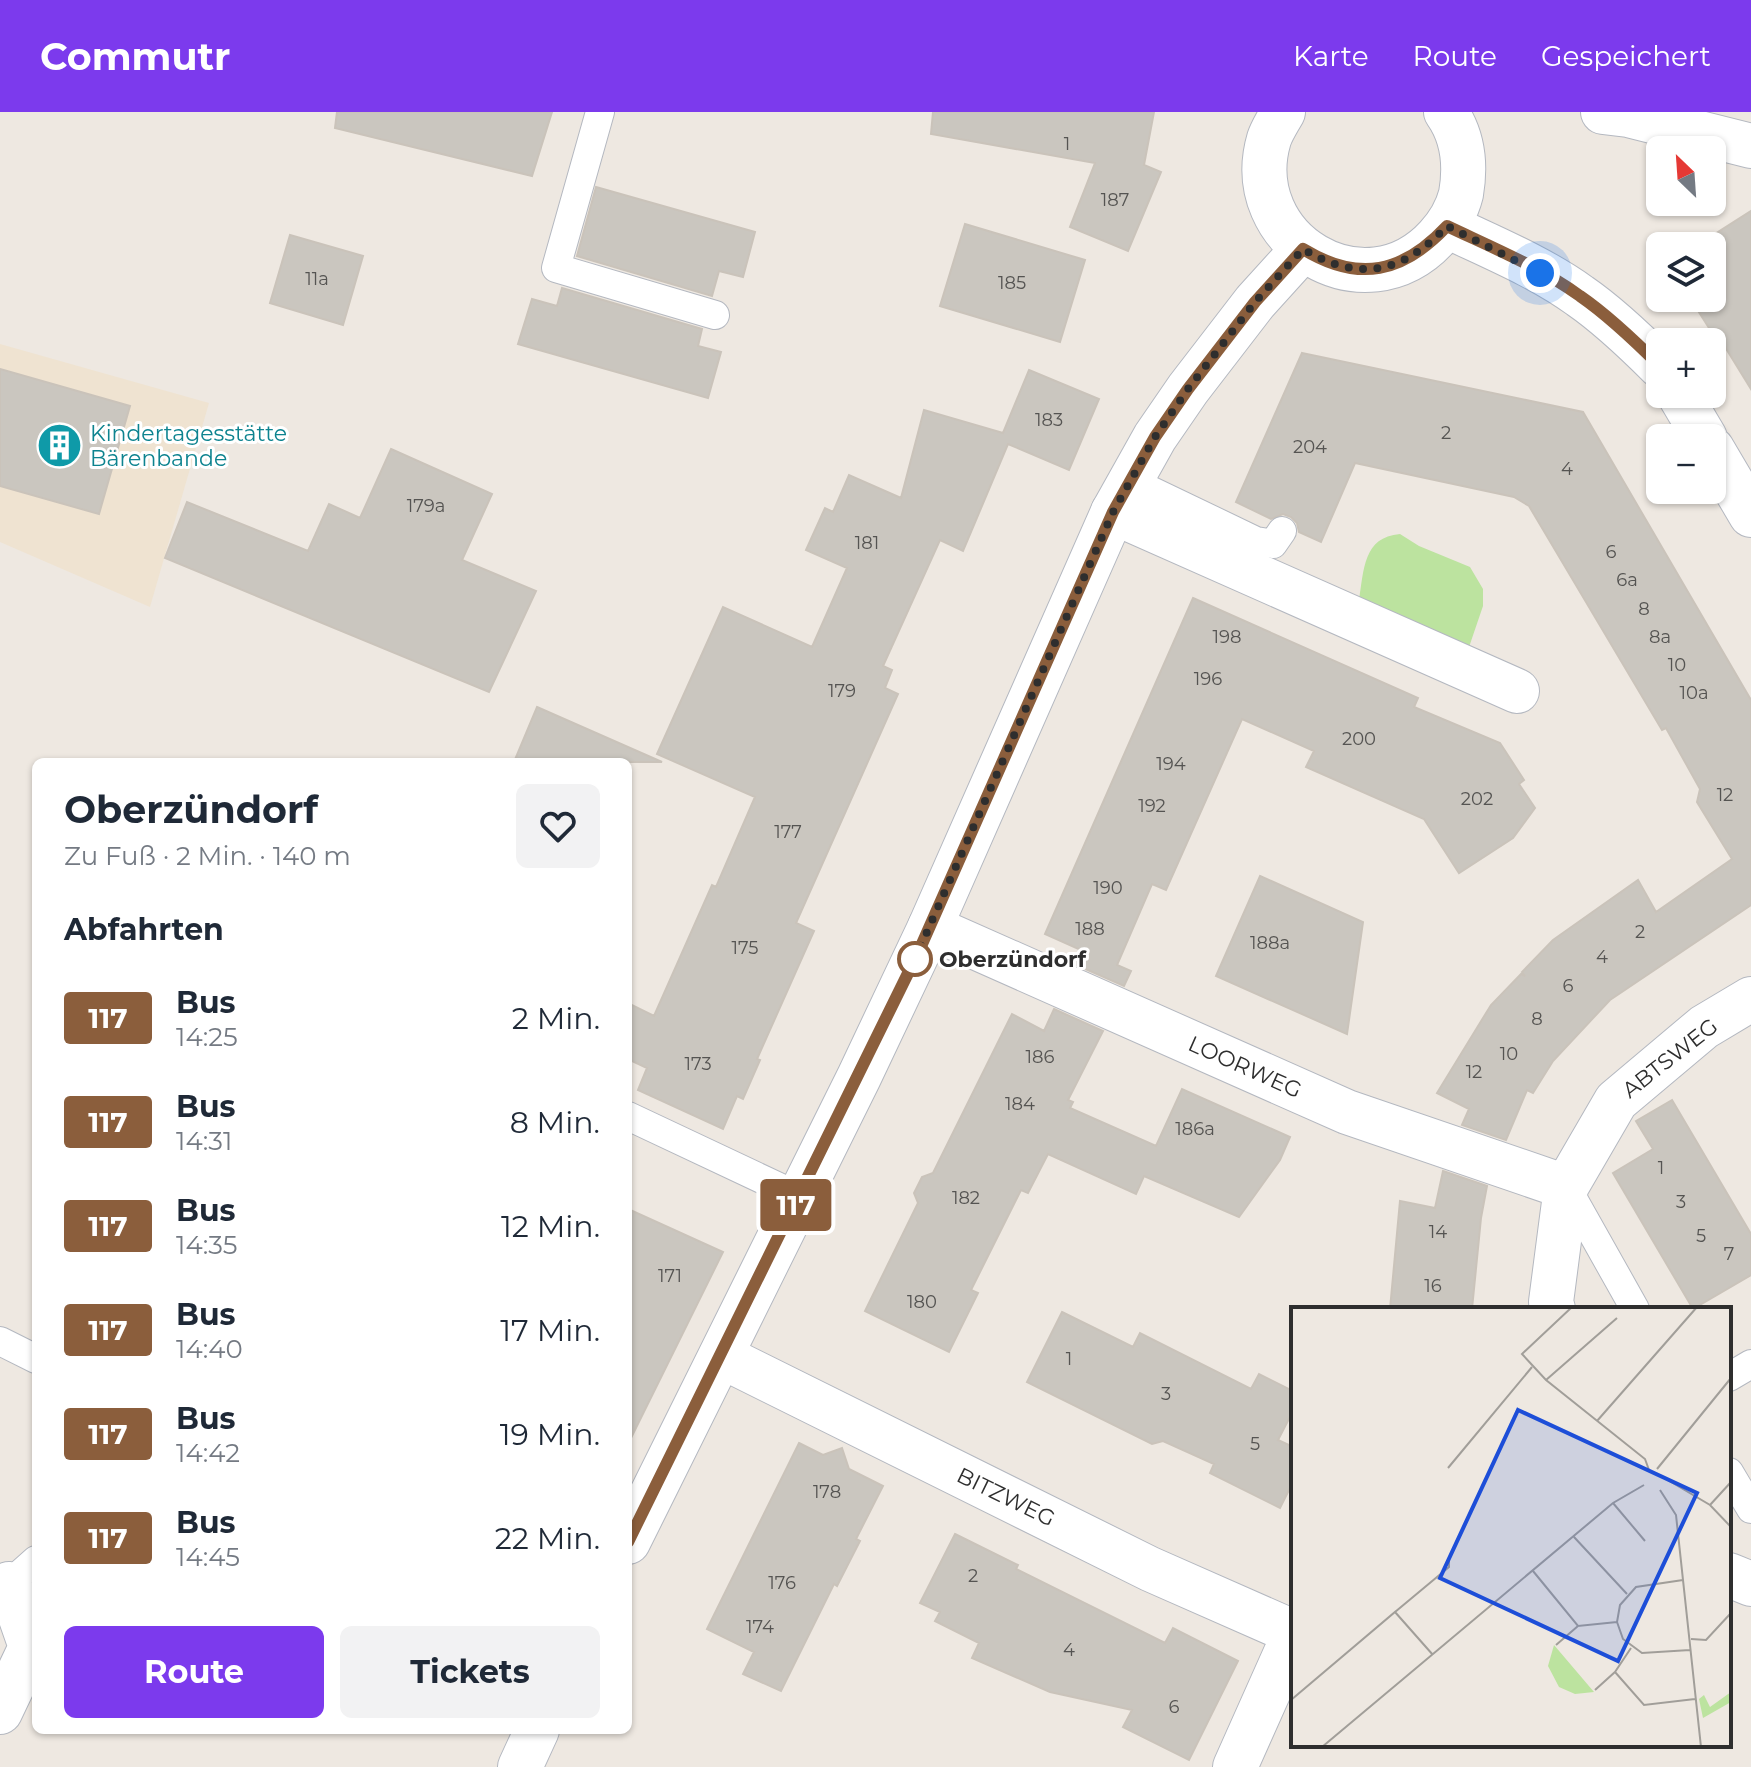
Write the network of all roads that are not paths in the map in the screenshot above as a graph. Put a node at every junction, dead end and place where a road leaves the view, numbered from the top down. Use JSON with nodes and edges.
{"nodes":[{"id":1,"x":600,"y":112,"type":"edge"},
{"id":2,"x":1283,"y":112,"type":"edge"},
{"id":3,"x":1603,"y":112,"type":"edge"},
{"id":4,"x":1457,"y":115,"type":"edge"},
{"id":5,"x":1751,"y":146,"type":"edge"},
{"id":6,"x":1447,"y":226,"type":"junction"},
{"id":7,"x":1303,"y":249,"type":"junction"},
{"id":8,"x":715,"y":315,"type":"dead end"},
{"id":9,"x":1646,"y":353,"type":"edge"},
{"id":10,"x":1726,"y":473,"type":"edge"},
{"id":11,"x":1122,"y":497,"type":"junction"},
{"id":12,"x":1751,"y":515,"type":"edge"},
{"id":13,"x":1282,"y":531,"type":"dead end"},
{"id":14,"x":1517,"y":691,"type":"dead end"},
{"id":15,"x":930,"y":927,"type":"junction"},
{"id":16,"x":1751,"y":999,"type":"edge"},
{"id":17,"x":632,"y":1118,"type":"edge"},
{"id":18,"x":1566,"y":1187,"type":"junction"},
{"id":19,"x":800,"y":1197,"type":"junction"},
{"id":20,"x":1552,"y":1307,"type":"edge"},
{"id":21,"x":1634,"y":1307,"type":"edge"},
{"id":22,"x":0,"y":1341,"type":"edge"},
{"id":23,"x":721,"y":1356,"type":"junction"},
{"id":24,"x":32,"y":1357,"type":"edge"},
{"id":25,"x":1751,"y":1364,"type":"edge"},
{"id":26,"x":1731,"y":1376,"type":"edge"},
{"id":27,"x":1731,"y":1475,"type":"edge"},
{"id":28,"x":1751,"y":1509,"type":"edge"},
{"id":29,"x":632,"y":1534,"type":"edge"},
{"id":30,"x":22,"y":1572,"type":"edge"},
{"id":31,"x":1731,"y":1576,"type":"edge"},
{"id":32,"x":1751,"y":1584,"type":"edge"},
{"id":33,"x":1291,"y":1634,"type":"edge"},
{"id":34,"x":16,"y":1639,"type":"edge"},
{"id":35,"x":1291,"y":1640,"type":"edge"},
{"id":36,"x":0,"y":1712,"type":"edge"},
{"id":37,"x":535,"y":1734,"type":"edge"},
{"id":38,"x":520,"y":1767,"type":"edge"},
{"id":39,"x":1235,"y":1767,"type":"edge"}],
"edges":[{"from":1,"to":8,"type":"lane"},
{"from":2,"to":7,"type":"street"},
{"from":3,"to":5,"type":"street"},
{"from":4,"to":6,"type":"street"},
{"from":6,"to":7,"type":"street"},
{"from":6,"to":9,"type":"street"},
{"from":7,"to":11,"type":"street"},
{"from":10,"to":12,"type":"street"},
{"from":11,"to":13,"type":"lane"},
{"from":11,"to":14,"type":"street"},
{"from":11,"to":15,"type":"street"},
{"from":15,"to":18,"type":"street","name":"LOORWEG"},
{"from":15,"to":19,"type":"street"},
{"from":16,"to":18,"type":"street","name":"ABTSWEG"},
{"from":17,"to":19,"type":"lane"},
{"from":18,"to":20,"type":"street","name":"ABTSWEG"},
{"from":18,"to":21,"type":"lane"},
{"from":19,"to":23,"type":"street"},
{"from":22,"to":24,"type":"lane"},
{"from":23,"to":29,"type":"street"},
{"from":23,"to":33,"type":"street","name":"BITZWEG"},
{"from":25,"to":26,"type":"lane"},
{"from":27,"to":28,"type":"lane"},
{"from":30,"to":34,"type":"street"},
{"from":31,"to":32,"type":"street"},
{"from":34,"to":36,"type":"street"},
{"from":35,"to":39,"type":"street","name":"BITZWEG"},
{"from":37,"to":38,"type":"street"}]}
